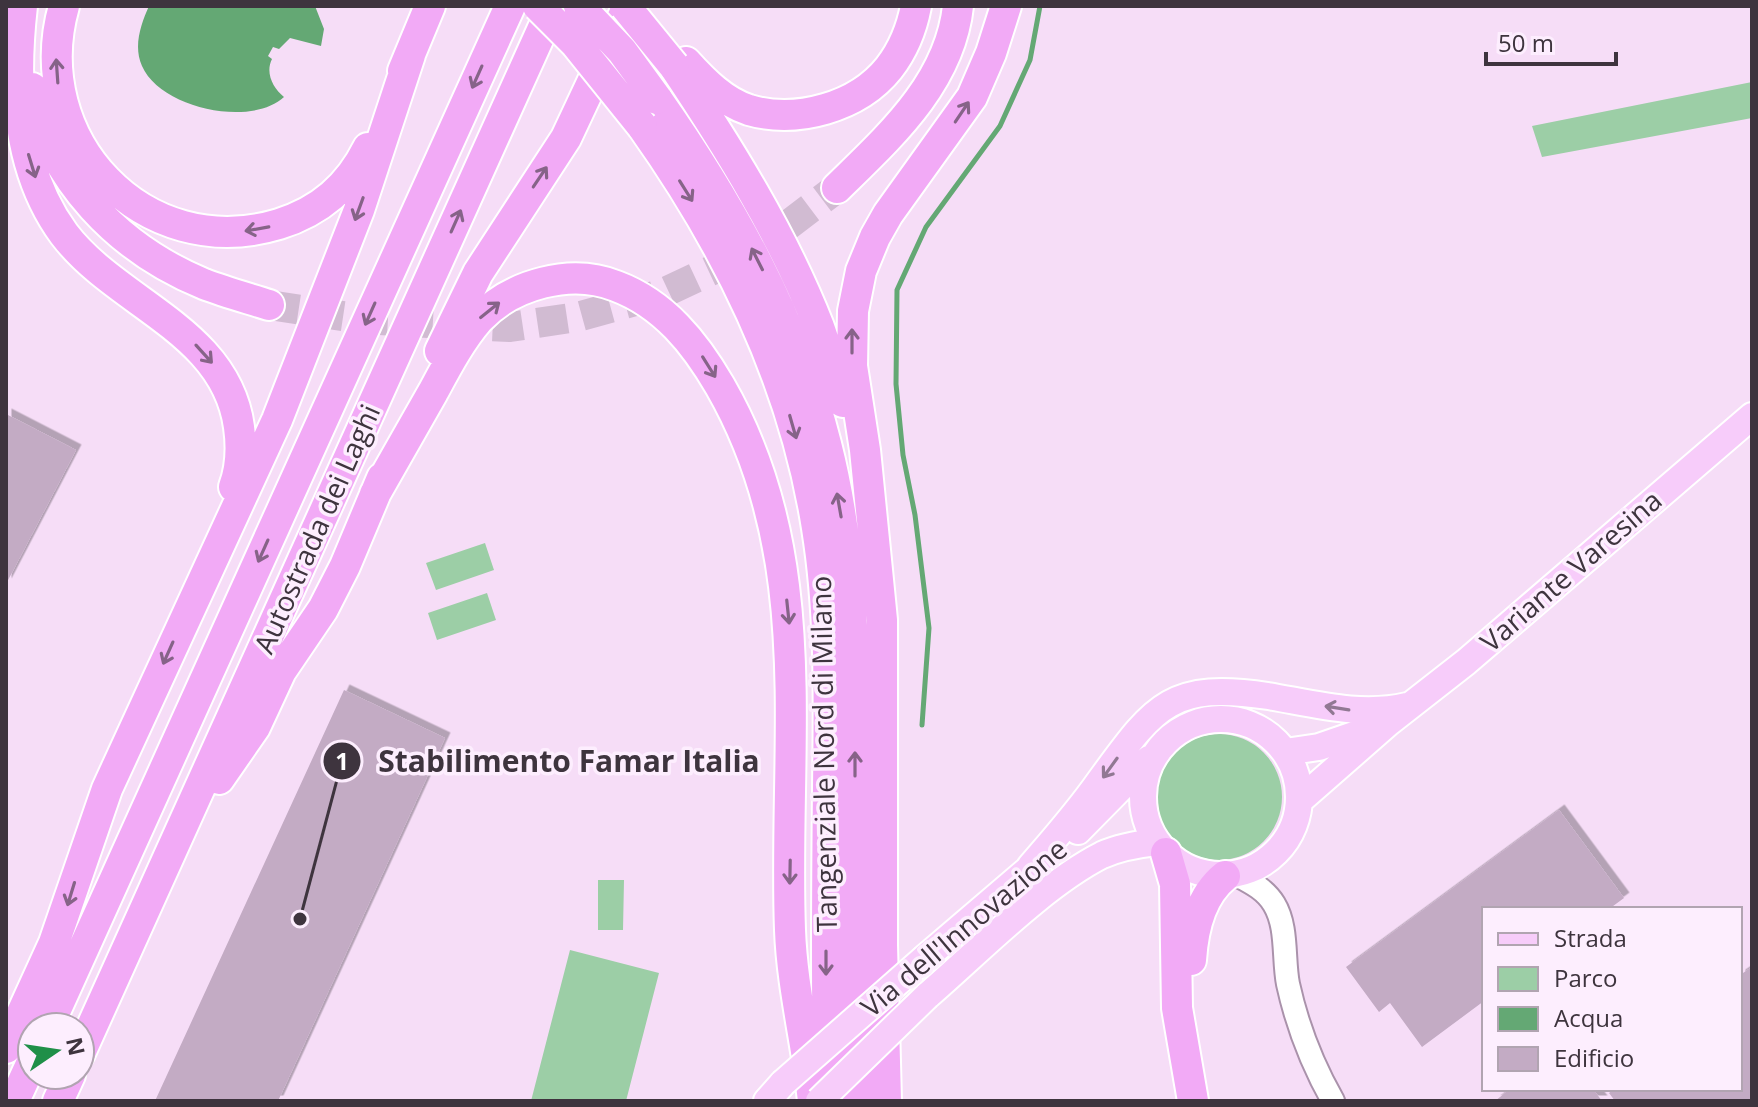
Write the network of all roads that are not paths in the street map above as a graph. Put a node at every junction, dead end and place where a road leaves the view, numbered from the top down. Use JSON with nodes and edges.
{"nodes":[{"id":1,"x":25,"y":6,"type":"edge"},
{"id":2,"x":64,"y":6,"type":"edge"},
{"id":3,"x":430,"y":6,"type":"edge"},
{"id":4,"x":510,"y":6,"type":"edge"},
{"id":5,"x":538,"y":6,"type":"edge"},
{"id":6,"x":553,"y":6,"type":"edge"},
{"id":7,"x":579,"y":6,"type":"edge"},
{"id":8,"x":627,"y":6,"type":"edge"},
{"id":9,"x":638,"y":6,"type":"edge"},
{"id":10,"x":916,"y":6,"type":"edge"},
{"id":11,"x":958,"y":6,"type":"edge"},
{"id":12,"x":1006,"y":6,"type":"edge"},
{"id":13,"x":410,"y":55,"type":"junction"},
{"id":14,"x":676,"y":60,"type":"junction"},
{"id":15,"x":837,"y":188,"type":"tunnel mouth"},
{"id":16,"x":269,"y":305,"type":"tunnel mouth"},
{"id":17,"x":1752,"y":416,"type":"edge"},
{"id":18,"x":375,"y":494,"type":"junction"},
{"id":19,"x":872,"y":529,"type":"junction"},
{"id":20,"x":190,"y":603,"type":"junction"},
{"id":21,"x":1414,"y":704,"type":"junction"},
{"id":22,"x":1388,"y":723,"type":"junction"},
{"id":23,"x":1157,"y":751,"type":"junction"},
{"id":24,"x":1285,"y":752,"type":"junction"},
{"id":25,"x":1299,"y":801,"type":"junction"},
{"id":26,"x":175,"y":844,"type":"junction"},
{"id":27,"x":1161,"y":848,"type":"junction"},
{"id":28,"x":1030,"y":867,"type":"junction"},
{"id":29,"x":1230,"y":875,"type":"junction"},
{"id":30,"x":882,"y":883,"type":"junction"},
{"id":31,"x":55,"y":1011,"type":"edge"},
{"id":32,"x":96,"y":1018,"type":"edge"},
{"id":33,"x":6,"y":1048,"type":"edge"},
{"id":34,"x":775,"y":1092,"type":"edge"},
{"id":35,"x":816,"y":1101,"type":"edge"},
{"id":36,"x":829,"y":1101,"type":"edge"},
{"id":37,"x":858,"y":1101,"type":"edge"},
{"id":38,"x":886,"y":1101,"type":"edge"},
{"id":39,"x":901,"y":1101,"type":"edge"},
{"id":40,"x":1193,"y":1101,"type":"edge"},
{"id":41,"x":1208,"y":1101,"type":"edge"},
{"id":42,"x":1333,"y":1101,"type":"edge"}],
"edges":[{"from":1,"to":16,"type":"highway"},
{"from":1,"to":20,"type":"highway","one_way":true},
{"from":13,"to":2,"type":"highway","one_way":true},
{"from":3,"to":13,"type":"highway"},
{"from":4,"to":31,"type":"highway","name":"Autostrada dei Laghi","one_way":true},
{"from":5,"to":36,"type":"highway","name":"Tangenziale Nord di Milano","one_way":true,"bridge":true},
{"from":26,"to":6,"type":"highway","name":"Autostrada dei Laghi","one_way":true},
{"from":37,"to":7,"type":"highway","name":"Tangenziale Nord di Milano","one_way":true,"bridge":true},
{"from":8,"to":14,"type":"highway","bridge":true},
{"from":18,"to":8,"type":"highway","one_way":true},
{"from":9,"to":14,"type":"highway"},
{"from":10,"to":14,"type":"highway"},
{"from":11,"to":15,"type":"highway"},
{"from":19,"to":12,"type":"highway","one_way":true},
{"from":13,"to":20,"type":"highway","one_way":true},
{"from":14,"to":19,"type":"highway"},
{"from":17,"to":21,"type":"main road","name":"Variante Varesina"},
{"from":18,"to":26,"type":"highway"},
{"from":18,"to":35,"type":"highway","one_way":true},
{"from":19,"to":30,"type":"highway"},
{"from":20,"to":33,"type":"highway","one_way":true},
{"from":21,"to":22,"type":"main road","name":"Variante Varesina"},
{"from":21,"to":28,"type":"main road","one_way":true},
{"from":22,"to":24,"type":"main road","name":"Variante Varesina"},
{"from":22,"to":25,"type":"main road","name":"Variante Varesina"},
{"from":23,"to":24,"type":"main road"},
{"from":23,"to":27,"type":"main road"},
{"from":23,"to":28,"type":"main road","name":"Via dell'Innovazione"},
{"from":24,"to":25,"type":"main road"},
{"from":25,"to":29,"type":"main road"},
{"from":26,"to":32,"type":"highway","name":"Autostrada dei Laghi"},
{"from":27,"to":29,"type":"main road"},
{"from":27,"to":35,"type":"main road","name":"Via dell'Innovazione","bridge":true},
{"from":27,"to":40,"type":"highway"},
{"from":28,"to":34,"type":"main road","name":"Via dell'Innovazione","bridge":true},
{"from":29,"to":41,"type":"highway"},
{"from":29,"to":42,"type":"street"},
{"from":30,"to":38,"type":"highway"},
{"from":30,"to":39,"type":"highway"}]}
